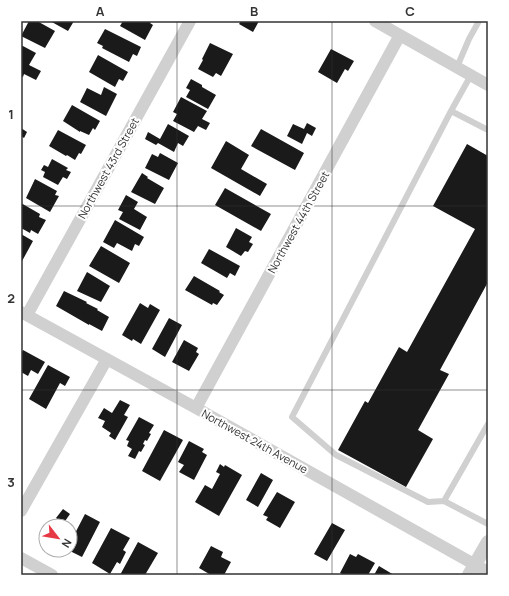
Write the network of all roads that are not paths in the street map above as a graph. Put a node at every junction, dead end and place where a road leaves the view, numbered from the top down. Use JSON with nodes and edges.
{"nodes":[{"id":1,"x":190,"y":21,"type":"edge"},
{"id":2,"x":374,"y":21,"type":"edge"},
{"id":3,"x":477,"y":22,"type":"edge"},
{"id":4,"x":400,"y":35,"type":"junction"},
{"id":5,"x":457,"y":67,"type":"junction"},
{"id":6,"x":471,"y":75,"type":"junction"},
{"id":7,"x":488,"y":85,"type":"edge"},
{"id":8,"x":451,"y":110,"type":"junction"},
{"id":9,"x":488,"y":130,"type":"edge"},
{"id":10,"x":24,"y":314,"type":"edge"},
{"id":11,"x":107,"y":359,"type":"junction"},
{"id":12,"x":196,"y":408,"type":"junction"},
{"id":13,"x":488,"y":424,"type":"edge"},
{"id":14,"x":444,"y":501,"type":"junction"},
{"id":15,"x":21,"y":511,"type":"edge"},
{"id":16,"x":488,"y":524,"type":"edge"},
{"id":17,"x":488,"y":542,"type":"edge"},
{"id":18,"x":21,"y":558,"type":"edge"},
{"id":19,"x":472,"y":570,"type":"edge"},
{"id":20,"x":488,"y":572,"type":"edge"},
{"id":21,"x":52,"y":575,"type":"edge"}],
"edges":[{"from":1,"to":10,"type":"street","name":"Northwest 43rd Street"},
{"from":2,"to":4,"type":"street"},
{"from":3,"to":5,"type":"lane"},
{"from":4,"to":5,"type":"street"},
{"from":4,"to":12,"type":"street","name":"Northwest 44th Street"},
{"from":5,"to":6,"type":"street"},
{"from":6,"to":7,"type":"street"},
{"from":6,"to":8,"type":"lane"},
{"from":8,"to":9,"type":"lane"},
{"from":8,"to":14,"type":"lane"},
{"from":10,"to":11,"type":"street","name":"Northwest 24th Avenue"},
{"from":11,"to":12,"type":"street","name":"Northwest 24th Avenue"},
{"from":11,"to":15,"type":"street"},
{"from":12,"to":19,"type":"street","name":"Northwest 24th Avenue"},
{"from":13,"to":14,"type":"lane"},
{"from":14,"to":16,"type":"lane"},
{"from":17,"to":19,"type":"street"},
{"from":18,"to":21,"type":"street"},
{"from":19,"to":20,"type":"street","name":"Northwest 24th Avenue"}]}
